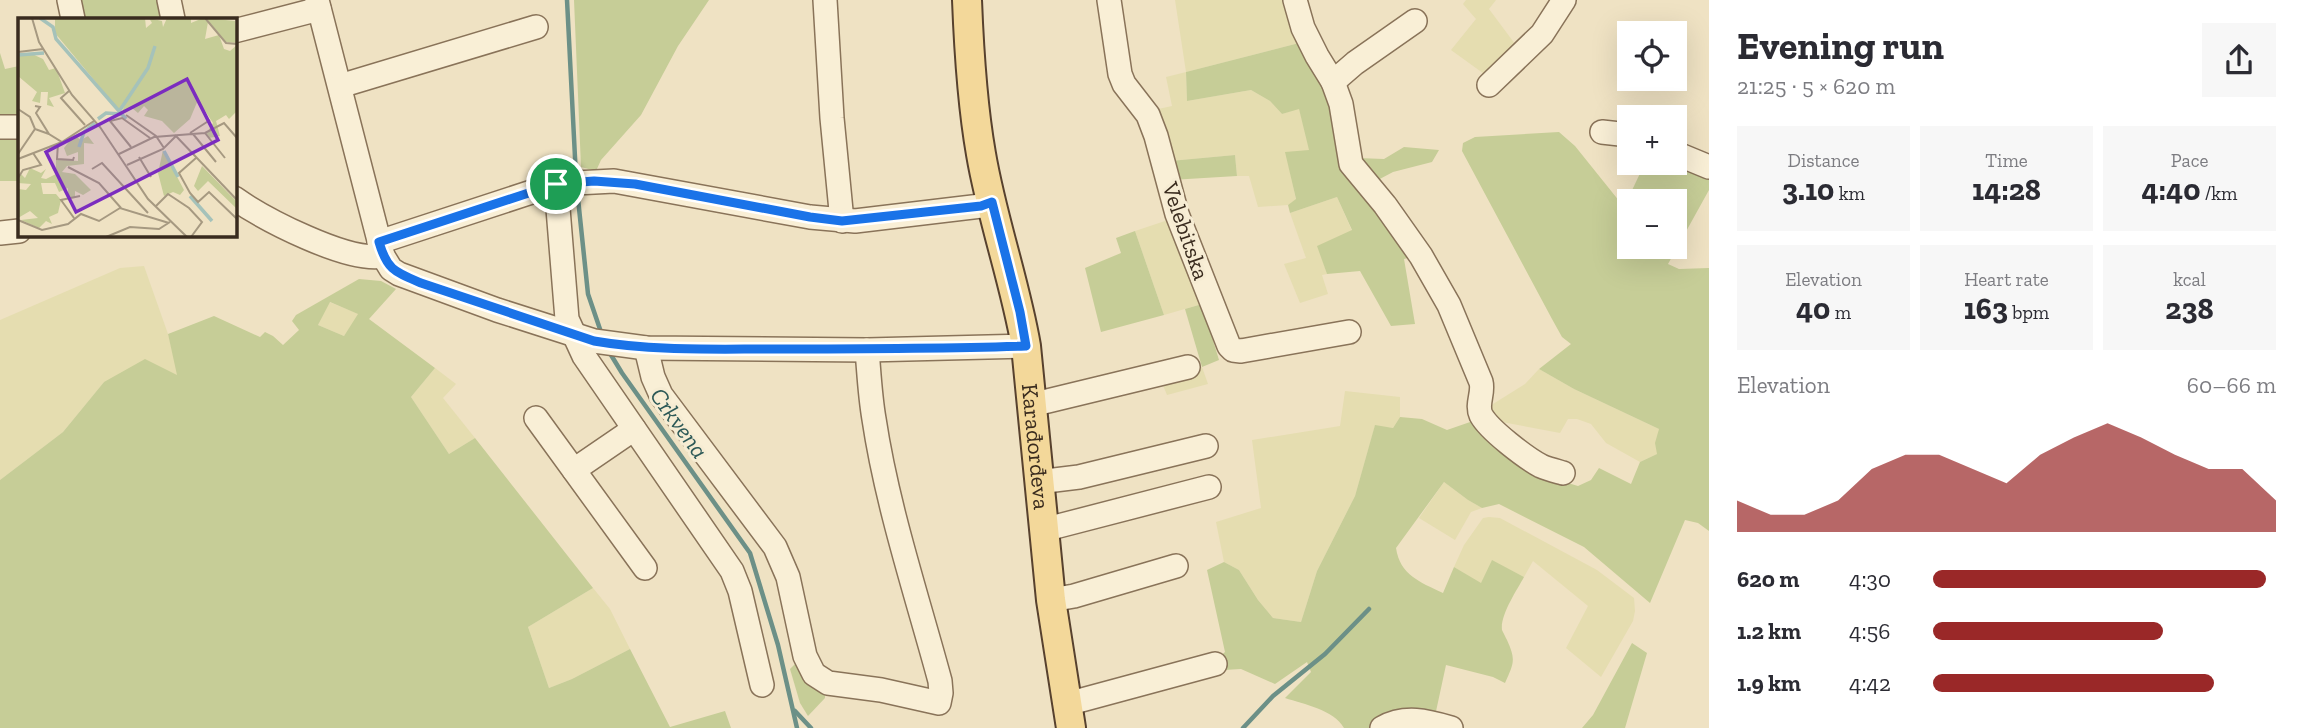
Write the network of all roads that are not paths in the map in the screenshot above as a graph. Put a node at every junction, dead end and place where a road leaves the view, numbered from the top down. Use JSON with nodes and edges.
{"nodes":[{"id":1,"x":69,"y":0,"type":"edge"},
{"id":2,"x":169,"y":0,"type":"edge"},
{"id":3,"x":825,"y":0,"type":"edge"},
{"id":4,"x":967,"y":0,"type":"edge"},
{"id":5,"x":1109,"y":0,"type":"edge"},
{"id":6,"x":1295,"y":0,"type":"edge"},
{"id":7,"x":1564,"y":0,"type":"edge"},
{"id":8,"x":318,"y":4,"type":"edge"},
{"id":9,"x":73,"y":18,"type":"edge"},
{"id":10,"x":173,"y":18,"type":"edge"},
{"id":11,"x":1415,"y":21,"type":"dead end"},
{"id":12,"x":536,"y":27,"type":"dead end"},
{"id":13,"x":236,"y":30,"type":"edge"},
{"id":14,"x":1334,"y":82,"type":"junction"},
{"id":15,"x":1489,"y":85,"type":"dead end"},
{"id":16,"x":340,"y":86,"type":"junction"},
{"id":17,"x":0,"y":127,"type":"edge"},
{"id":18,"x":18,"y":127,"type":"edge"},
{"id":19,"x":1602,"y":132,"type":"dead end"},
{"id":20,"x":1617,"y":134,"type":"edge"},
{"id":21,"x":1687,"y":158,"type":"edge"},
{"id":22,"x":1709,"y":167,"type":"edge"},
{"id":23,"x":561,"y":183,"type":"junction"},
{"id":24,"x":992,"y":202,"type":"junction"},
{"id":25,"x":238,"y":203,"type":"edge"},
{"id":26,"x":842,"y":221,"type":"junction"},
{"id":27,"x":18,"y":231,"type":"edge"},
{"id":28,"x":0,"y":233,"type":"edge"},
{"id":29,"x":381,"y":249,"type":"junction"},
{"id":30,"x":1349,"y":332,"type":"dead end"},
{"id":31,"x":594,"y":340,"type":"junction"},
{"id":32,"x":1026,"y":346,"type":"junction"},
{"id":33,"x":646,"y":348,"type":"junction"},
{"id":34,"x":867,"y":349,"type":"junction"},
{"id":35,"x":1188,"y":368,"type":"dead end"},
{"id":36,"x":1031,"y":405,"type":"junction"},
{"id":37,"x":536,"y":418,"type":"dead end"},
{"id":38,"x":634,"y":429,"type":"junction"},
{"id":39,"x":1206,"y":446,"type":"dead end"},
{"id":40,"x":574,"y":470,"type":"junction"},
{"id":41,"x":1563,"y":473,"type":"dead end"},
{"id":42,"x":1038,"y":482,"type":"junction"},
{"id":43,"x":1209,"y":487,"type":"dead end"},
{"id":44,"x":1043,"y":530,"type":"junction"},
{"id":45,"x":1176,"y":566,"type":"dead end"},
{"id":46,"x":645,"y":568,"type":"dead end"},
{"id":47,"x":1051,"y":600,"type":"junction"},
{"id":48,"x":1215,"y":664,"type":"dead end"},
{"id":49,"x":762,"y":685,"type":"dead end"},
{"id":50,"x":1068,"y":715,"type":"edge"},
{"id":51,"x":1382,"y":728,"type":"edge"},
{"id":52,"x":1451,"y":728,"type":"edge"}],
"edges":[{"from":1,"to":9,"type":"street"},
{"from":2,"to":10,"type":"street"},
{"from":3,"to":26,"type":"street"},
{"from":4,"to":24,"type":"main road","name":"Karađorđeva"},
{"from":5,"to":30,"type":"street","name":"Velebitska"},
{"from":6,"to":14,"type":"street"},
{"from":7,"to":15,"type":"street"},
{"from":8,"to":13,"type":"street"},
{"from":8,"to":16,"type":"street"},
{"from":11,"to":14,"type":"street"},
{"from":12,"to":16,"type":"street"},
{"from":14,"to":41,"type":"street"},
{"from":16,"to":29,"type":"street"},
{"from":17,"to":18,"type":"street"},
{"from":19,"to":20,"type":"street"},
{"from":21,"to":22,"type":"street"},
{"from":23,"to":26,"type":"street"},
{"from":23,"to":29,"type":"street"},
{"from":23,"to":31,"type":"street"},
{"from":24,"to":26,"type":"street"},
{"from":24,"to":32,"type":"main road","name":"Karađorđeva"},
{"from":25,"to":29,"type":"street"},
{"from":27,"to":28,"type":"street"},
{"from":29,"to":31,"type":"street"},
{"from":31,"to":33,"type":"street"},
{"from":31,"to":38,"type":"street"},
{"from":32,"to":34,"type":"street"},
{"from":32,"to":36,"type":"main road","name":"Karađorđeva"},
{"from":33,"to":34,"type":"street"},
{"from":33,"to":34,"type":"street"},
{"from":35,"to":36,"type":"street"},
{"from":36,"to":42,"type":"main road","name":"Karađorđeva"},
{"from":37,"to":40,"type":"street"},
{"from":38,"to":40,"type":"street"},
{"from":38,"to":49,"type":"street"},
{"from":39,"to":42,"type":"street"},
{"from":40,"to":46,"type":"street"},
{"from":42,"to":44,"type":"main road","name":"Karađorđeva"},
{"from":43,"to":44,"type":"street"},
{"from":44,"to":47,"type":"main road","name":"Karađorđeva"},
{"from":45,"to":47,"type":"street"},
{"from":47,"to":50,"type":"main road","name":"Karađorđeva"},
{"from":48,"to":50,"type":"street"},
{"from":51,"to":52,"type":"street"}]}
